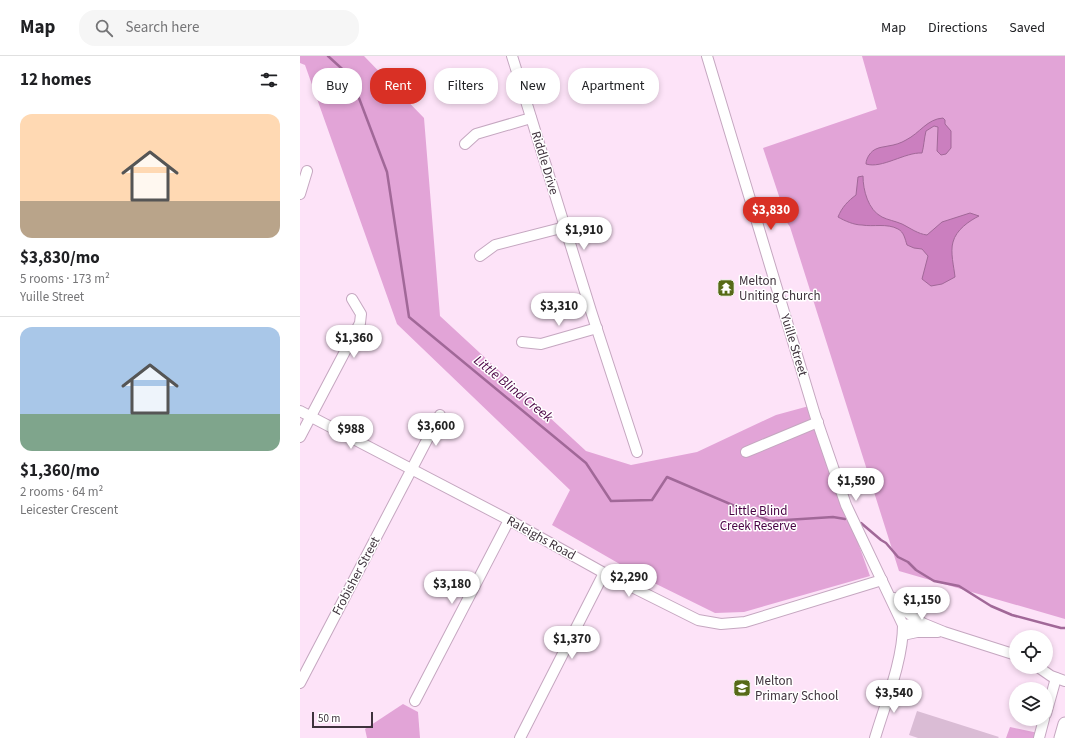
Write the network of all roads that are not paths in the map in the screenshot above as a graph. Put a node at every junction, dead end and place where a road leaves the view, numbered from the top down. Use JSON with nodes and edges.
{"nodes":[{"id":1,"x":512,"y":56,"type":"edge"},
{"id":2,"x":707,"y":56,"type":"edge"},
{"id":3,"x":531,"y":118,"type":"junction"},
{"id":4,"x":465,"y":144,"type":"dead end"},
{"id":5,"x":307,"y":171,"type":"dead end"},
{"id":6,"x":300,"y":194,"type":"edge"},
{"id":7,"x":565,"y":227,"type":"junction"},
{"id":8,"x":480,"y":256,"type":"dead end"},
{"id":9,"x":352,"y":299,"type":"dead end"},
{"id":10,"x":597,"y":328,"type":"junction"},
{"id":11,"x":522,"y":342,"type":"dead end"},
{"id":12,"x":300,"y":411,"type":"edge"},
{"id":13,"x":440,"y":415,"type":"dead end"},
{"id":14,"x":311,"y":416,"type":"junction"},
{"id":15,"x":818,"y":422,"type":"junction"},
{"id":16,"x":300,"y":437,"type":"edge"},
{"id":17,"x":637,"y":452,"type":"dead end"},
{"id":18,"x":746,"y":452,"type":"dead end"},
{"id":19,"x":412,"y":470,"type":"junction"},
{"id":20,"x":509,"y":520,"type":"junction"},
{"id":21,"x":604,"y":573,"type":"junction"},
{"id":22,"x":882,"y":580,"type":"junction"},
{"id":23,"x":890,"y":596,"type":"junction"},
{"id":24,"x":922,"y":623,"type":"junction"},
{"id":25,"x":903,"y":630,"type":"junction"},
{"id":26,"x":944,"y":632,"type":"junction"},
{"id":27,"x":1009,"y":653,"type":"edge"},
{"id":28,"x":1048,"y":674,"type":"edge"},
{"id":29,"x":1060,"y":679,"type":"edge"},
{"id":30,"x":300,"y":683,"type":"edge"},
{"id":31,"x":1053,"y":696,"type":"edge"},
{"id":32,"x":415,"y":701,"type":"dead end"},
{"id":33,"x":1065,"y":724,"type":"edge"},
{"id":34,"x":1042,"y":726,"type":"edge"},
{"id":35,"x":520,"y":738,"type":"edge"},
{"id":36,"x":874,"y":738,"type":"edge"},
{"id":37,"x":1039,"y":738,"type":"edge"},
{"id":38,"x":1063,"y":738,"type":"edge"}],
"edges":[{"from":1,"to":3,"type":"street","name":"Riddle Drive"},
{"from":2,"to":15,"type":"street","name":"Yuille Street"},
{"from":3,"to":4,"type":"street"},
{"from":3,"to":7,"type":"street","name":"Riddle Drive"},
{"from":5,"to":6,"type":"street"},
{"from":7,"to":8,"type":"street"},
{"from":7,"to":10,"type":"street","name":"Riddle Drive"},
{"from":9,"to":14,"type":"street"},
{"from":10,"to":11,"type":"street"},
{"from":10,"to":17,"type":"street","name":"Riddle Drive"},
{"from":12,"to":14,"type":"street","name":"Raleighs Road"},
{"from":13,"to":19,"type":"street","name":"Frobisher Street"},
{"from":14,"to":16,"type":"street"},
{"from":14,"to":19,"type":"street","name":"Raleighs Road"},
{"from":15,"to":18,"type":"street"},
{"from":15,"to":22,"type":"street","name":"Yuille Street"},
{"from":19,"to":20,"type":"street","name":"Raleighs Road"},
{"from":19,"to":30,"type":"street","name":"Frobisher Street"},
{"from":20,"to":21,"type":"street","name":"Raleighs Road"},
{"from":20,"to":32,"type":"street"},
{"from":21,"to":22,"type":"street","name":"Raleighs Road"},
{"from":21,"to":35,"type":"street"},
{"from":22,"to":23,"type":"street","name":"Yuille Street"},
{"from":23,"to":24,"type":"street"},
{"from":23,"to":25,"type":"street","name":"Yuille Street"},
{"from":24,"to":25,"type":"street"},
{"from":24,"to":26,"type":"street"},
{"from":25,"to":26,"type":"street"},
{"from":25,"to":36,"type":"street"},
{"from":26,"to":27,"type":"street"},
{"from":28,"to":29,"type":"street"},
{"from":29,"to":31,"type":"street"},
{"from":33,"to":38,"type":"main road"},
{"from":34,"to":37,"type":"street"}]}
